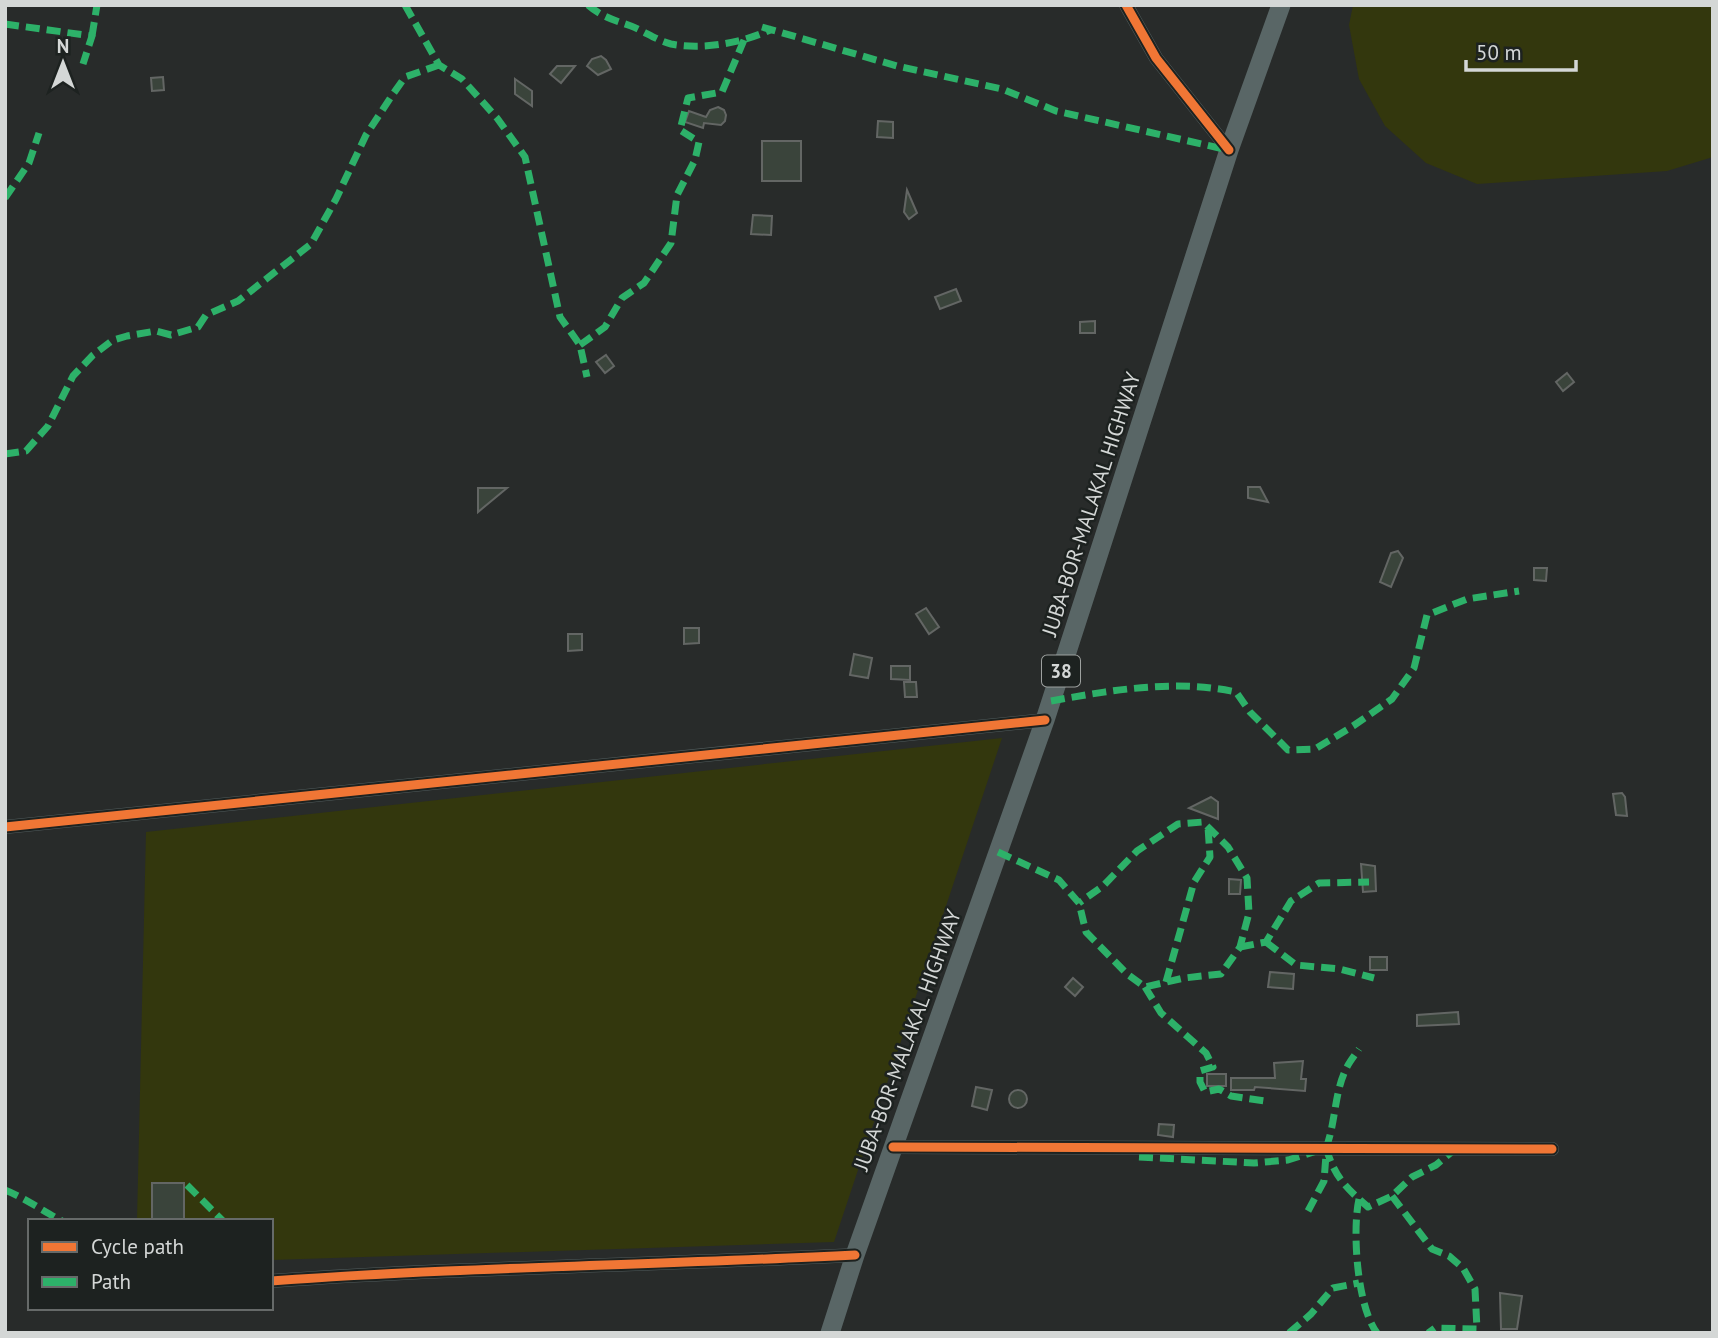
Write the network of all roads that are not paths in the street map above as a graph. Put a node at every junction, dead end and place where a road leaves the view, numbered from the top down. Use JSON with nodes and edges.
{"nodes":[{"id":1,"x":1126,"y":5,"type":"edge"},
{"id":2,"x":1281,"y":5,"type":"edge"},
{"id":3,"x":1229,"y":150,"type":"junction"},
{"id":4,"x":1045,"y":720,"type":"junction"},
{"id":5,"x":5,"y":827,"type":"edge"},
{"id":6,"x":893,"y":1147,"type":"junction"},
{"id":7,"x":1552,"y":1149,"type":"dead end"},
{"id":8,"x":855,"y":1255,"type":"junction"},
{"id":9,"x":273,"y":1281,"type":"edge"},
{"id":10,"x":830,"y":1333,"type":"edge"}],
"edges":[{"from":1,"to":3,"type":"street"},
{"from":2,"to":3,"type":"main road","name":"JUBA-BOR-MALAKAL HIGHWAY","number":"38"},
{"from":3,"to":4,"type":"main road","name":"JUBA-BOR-MALAKAL HIGHWAY","number":"38"},
{"from":4,"to":5,"type":"street"},
{"from":4,"to":6,"type":"main road","name":"JUBA-BOR-MALAKAL HIGHWAY","number":"38"},
{"from":6,"to":7,"type":"street"},
{"from":6,"to":8,"type":"main road","name":"JUBA-BOR-MALAKAL HIGHWAY","number":"38"},
{"from":8,"to":9,"type":"street"},
{"from":8,"to":10,"type":"main road","name":"JUBA-BOR-MALAKAL HIGHWAY","number":"38"}]}
